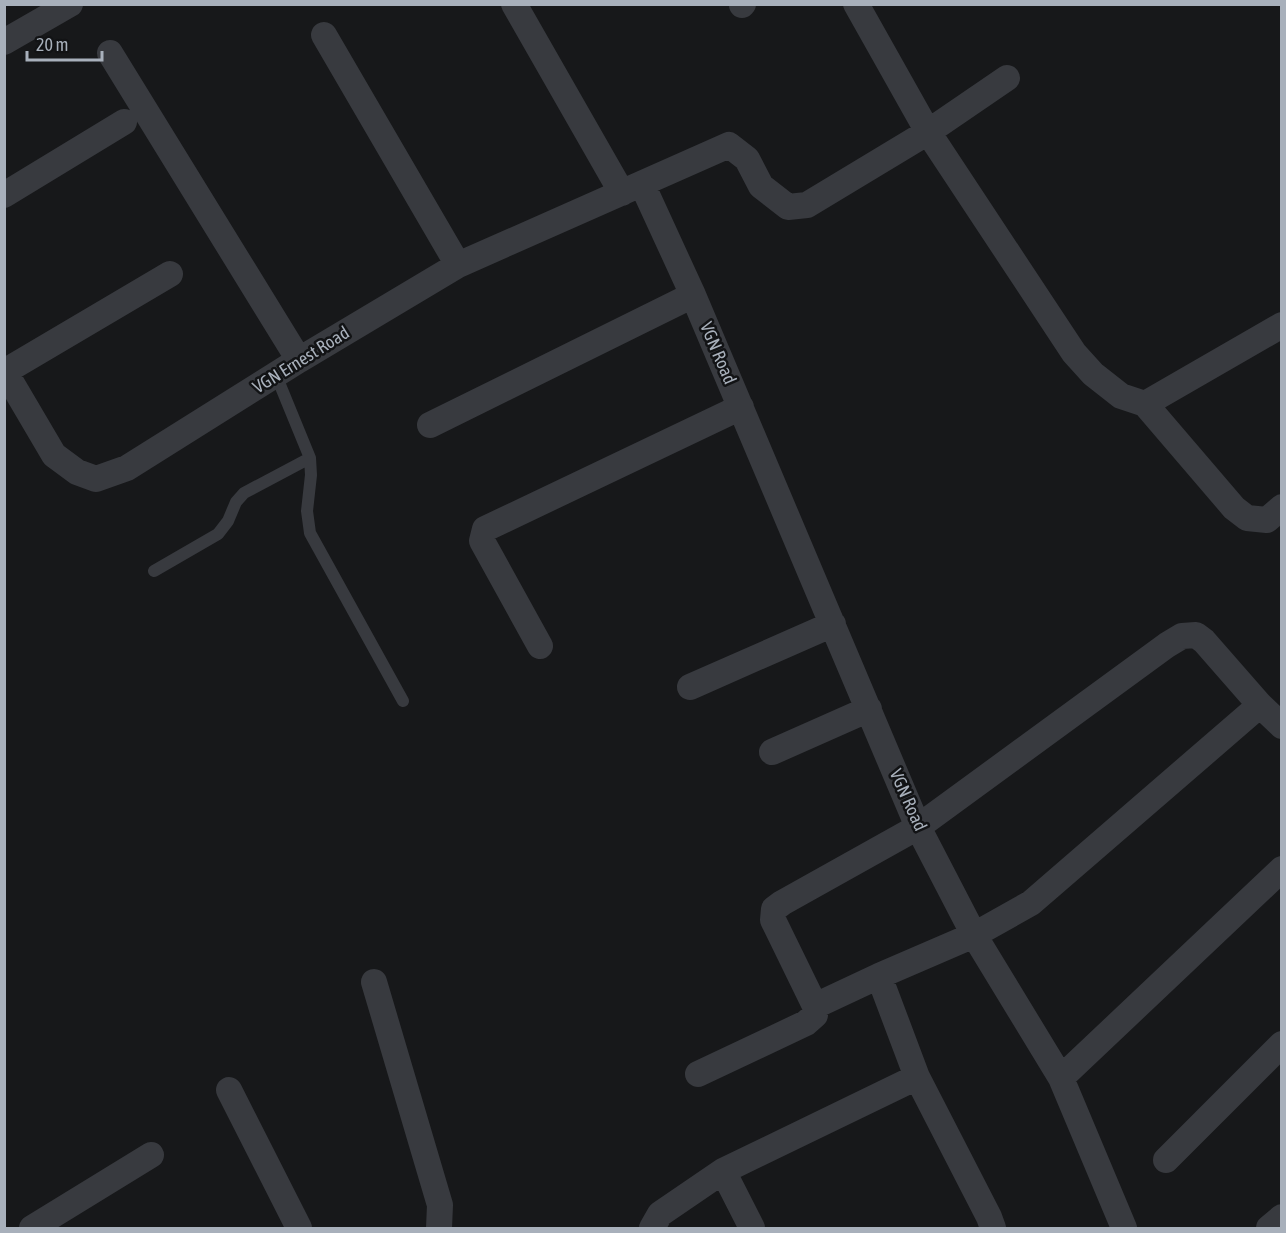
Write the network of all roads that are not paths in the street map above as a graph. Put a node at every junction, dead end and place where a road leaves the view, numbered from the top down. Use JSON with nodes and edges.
{"nodes":[{"id":1,"x":70,"y":4,"type":"edge"},
{"id":2,"x":514,"y":4,"type":"edge"},
{"id":3,"x":856,"y":4,"type":"edge"},
{"id":4,"x":324,"y":35,"type":"dead end"},
{"id":5,"x":4,"y":42,"type":"edge"},
{"id":6,"x":110,"y":54,"type":"dead end"},
{"id":7,"x":1007,"y":78,"type":"dead end"},
{"id":8,"x":124,"y":122,"type":"dead end"},
{"id":9,"x":928,"y":132,"type":"junction"},
{"id":10,"x":632,"y":189,"type":"junction"},
{"id":11,"x":4,"y":195,"type":"edge"},
{"id":12,"x":458,"y":265,"type":"junction"},
{"id":13,"x":170,"y":274,"type":"dead end"},
{"id":14,"x":693,"y":295,"type":"junction"},
{"id":15,"x":1281,"y":325,"type":"edge"},
{"id":16,"x":299,"y":360,"type":"junction"},
{"id":17,"x":5,"y":371,"type":"edge"},
{"id":18,"x":276,"y":375,"type":"junction"},
{"id":19,"x":1145,"y":404,"type":"junction"},
{"id":20,"x":741,"y":407,"type":"junction"},
{"id":21,"x":430,"y":425,"type":"dead end"},
{"id":22,"x":310,"y":458,"type":"junction"},
{"id":23,"x":1281,"y":507,"type":"edge"},
{"id":24,"x":154,"y":570,"type":"dead end"},
{"id":25,"x":833,"y":624,"type":"junction"},
{"id":26,"x":540,"y":646,"type":"dead end"},
{"id":27,"x":690,"y":687,"type":"dead end"},
{"id":28,"x":403,"y":701,"type":"dead end"},
{"id":29,"x":1260,"y":705,"type":"junction"},
{"id":30,"x":869,"y":709,"type":"junction"},
{"id":31,"x":1281,"y":726,"type":"edge"},
{"id":32,"x":772,"y":752,"type":"dead end"},
{"id":33,"x":918,"y":827,"type":"junction"},
{"id":34,"x":1281,"y":869,"type":"edge"},
{"id":35,"x":974,"y":934,"type":"junction"},
{"id":36,"x":879,"y":976,"type":"junction"},
{"id":37,"x":374,"y":982,"type":"dead end"},
{"id":38,"x":815,"y":1006,"type":"junction"},
{"id":39,"x":1281,"y":1044,"type":"edge"},
{"id":40,"x":698,"y":1074,"type":"dead end"},
{"id":41,"x":917,"y":1077,"type":"junction"},
{"id":42,"x":1061,"y":1078,"type":"junction"},
{"id":43,"x":229,"y":1090,"type":"dead end"},
{"id":44,"x":151,"y":1155,"type":"dead end"},
{"id":45,"x":1166,"y":1160,"type":"dead end"},
{"id":46,"x":723,"y":1171,"type":"junction"},
{"id":47,"x":1281,"y":1217,"type":"edge"},
{"id":48,"x":32,"y":1228,"type":"edge"},
{"id":49,"x":299,"y":1228,"type":"edge"},
{"id":50,"x":440,"y":1228,"type":"edge"},
{"id":51,"x":652,"y":1228,"type":"edge"},
{"id":52,"x":752,"y":1228,"type":"edge"},
{"id":53,"x":993,"y":1228,"type":"edge"},
{"id":54,"x":1124,"y":1228,"type":"edge"},
{"id":55,"x":1269,"y":1228,"type":"edge"}],
"edges":[{"from":1,"to":5,"type":"street"},
{"from":2,"to":10,"type":"street","name":"VGN Road"},
{"from":3,"to":9,"type":"street"},
{"from":4,"to":12,"type":"street"},
{"from":6,"to":16,"type":"street"},
{"from":7,"to":9,"type":"street"},
{"from":8,"to":11,"type":"street"},
{"from":9,"to":10,"type":"street","name":"VGN Ernest Road"},
{"from":9,"to":19,"type":"street"},
{"from":10,"to":12,"type":"street","name":"VGN Ernest Road"},
{"from":10,"to":14,"type":"street","name":"VGN Road"},
{"from":12,"to":16,"type":"street","name":"VGN Ernest Road"},
{"from":13,"to":17,"type":"street"},
{"from":14,"to":20,"type":"street","name":"VGN Road"},
{"from":14,"to":21,"type":"street"},
{"from":15,"to":19,"type":"street"},
{"from":16,"to":18,"type":"street","name":"VGN Ernest Road"},
{"from":17,"to":18,"type":"street","name":"VGN Ernest Road"},
{"from":18,"to":22,"type":"lane"},
{"from":19,"to":23,"type":"street"},
{"from":20,"to":25,"type":"street","name":"VGN Road"},
{"from":20,"to":26,"type":"street"},
{"from":22,"to":24,"type":"lane"},
{"from":22,"to":28,"type":"lane"},
{"from":25,"to":27,"type":"street"},
{"from":25,"to":30,"type":"street","name":"VGN Road"},
{"from":29,"to":31,"type":"street"},
{"from":29,"to":33,"type":"street"},
{"from":29,"to":35,"type":"street"},
{"from":30,"to":32,"type":"street"},
{"from":30,"to":33,"type":"street","name":"VGN Road"},
{"from":33,"to":35,"type":"street","name":"VGN Road"},
{"from":33,"to":38,"type":"street"},
{"from":34,"to":42,"type":"street"},
{"from":35,"to":36,"type":"street"},
{"from":35,"to":42,"type":"street","name":"VGN Road"},
{"from":36,"to":38,"type":"street"},
{"from":36,"to":41,"type":"street"},
{"from":37,"to":50,"type":"street"},
{"from":38,"to":40,"type":"street"},
{"from":39,"to":45,"type":"street"},
{"from":41,"to":46,"type":"street"},
{"from":41,"to":53,"type":"street"},
{"from":42,"to":54,"type":"street","name":"VGN Road"},
{"from":43,"to":49,"type":"street"},
{"from":44,"to":48,"type":"street"},
{"from":46,"to":51,"type":"street"},
{"from":46,"to":52,"type":"street"},
{"from":47,"to":55,"type":"street"}]}
